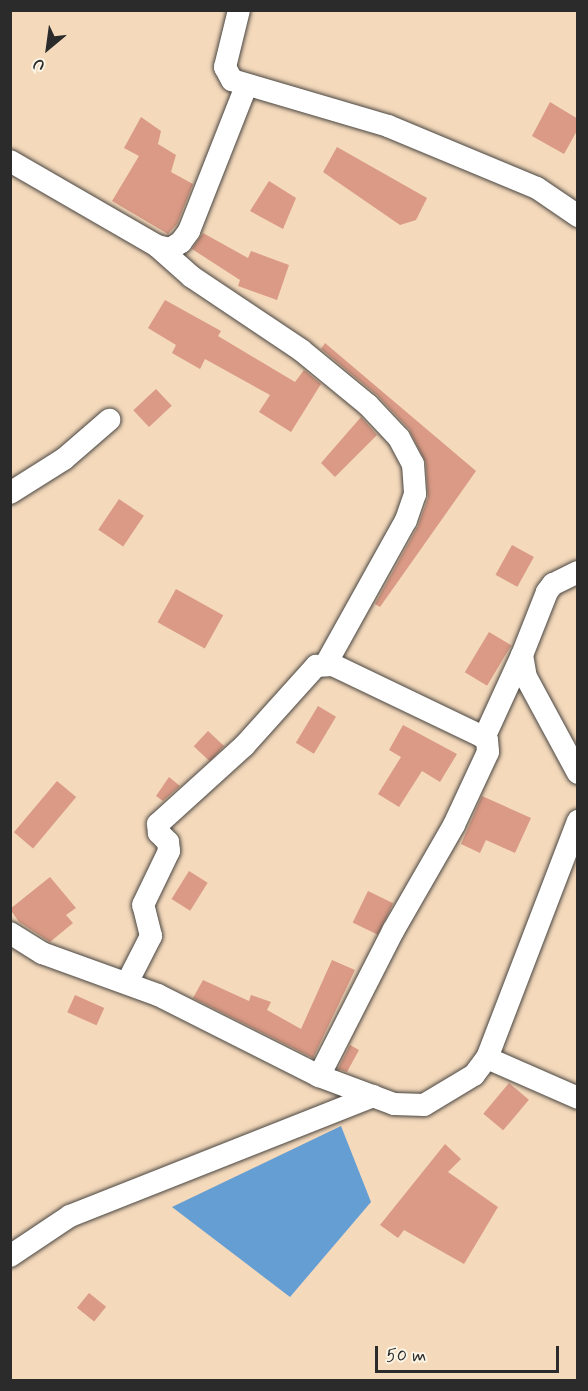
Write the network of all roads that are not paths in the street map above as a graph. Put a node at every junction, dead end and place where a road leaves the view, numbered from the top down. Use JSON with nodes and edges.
{"nodes":[{"id":1,"x":239,"y":10,"type":"edge"},
{"id":2,"x":246,"y":86,"type":"junction"},
{"id":3,"x":10,"y":161,"type":"edge"},
{"id":4,"x":578,"y":216,"type":"edge"},
{"id":5,"x":157,"y":246,"type":"junction"},
{"id":6,"x":109,"y":420,"type":"dead end"},
{"id":7,"x":10,"y":494,"type":"edge"},
{"id":8,"x":578,"y":572,"type":"edge"},
{"id":9,"x":522,"y":655,"type":"junction"},
{"id":10,"x":327,"y":663,"type":"junction"},
{"id":11,"x":484,"y":738,"type":"junction"},
{"id":12,"x":578,"y":773,"type":"edge"},
{"id":13,"x":578,"y":821,"type":"edge"},
{"id":14,"x":10,"y":933,"type":"edge"},
{"id":15,"x":127,"y":983,"type":"junction"},
{"id":16,"x":487,"y":1058,"type":"junction"},
{"id":17,"x":319,"y":1076,"type":"junction"},
{"id":18,"x":374,"y":1096,"type":"junction"},
{"id":19,"x":578,"y":1098,"type":"edge"},
{"id":20,"x":10,"y":1256,"type":"edge"}],
"edges":[{"from":1,"to":2,"type":"street"},
{"from":2,"to":4,"type":"street"},
{"from":2,"to":5,"type":"street"},
{"from":3,"to":5,"type":"street"},
{"from":5,"to":10,"type":"street"},
{"from":6,"to":7,"type":"street"},
{"from":8,"to":9,"type":"street"},
{"from":9,"to":11,"type":"street"},
{"from":9,"to":12,"type":"street"},
{"from":10,"to":11,"type":"street"},
{"from":10,"to":15,"type":"street"},
{"from":11,"to":17,"type":"street"},
{"from":13,"to":16,"type":"street"},
{"from":14,"to":15,"type":"street"},
{"from":15,"to":17,"type":"street"},
{"from":16,"to":18,"type":"street"},
{"from":16,"to":19,"type":"street"},
{"from":17,"to":18,"type":"street"},
{"from":18,"to":20,"type":"street"}]}
